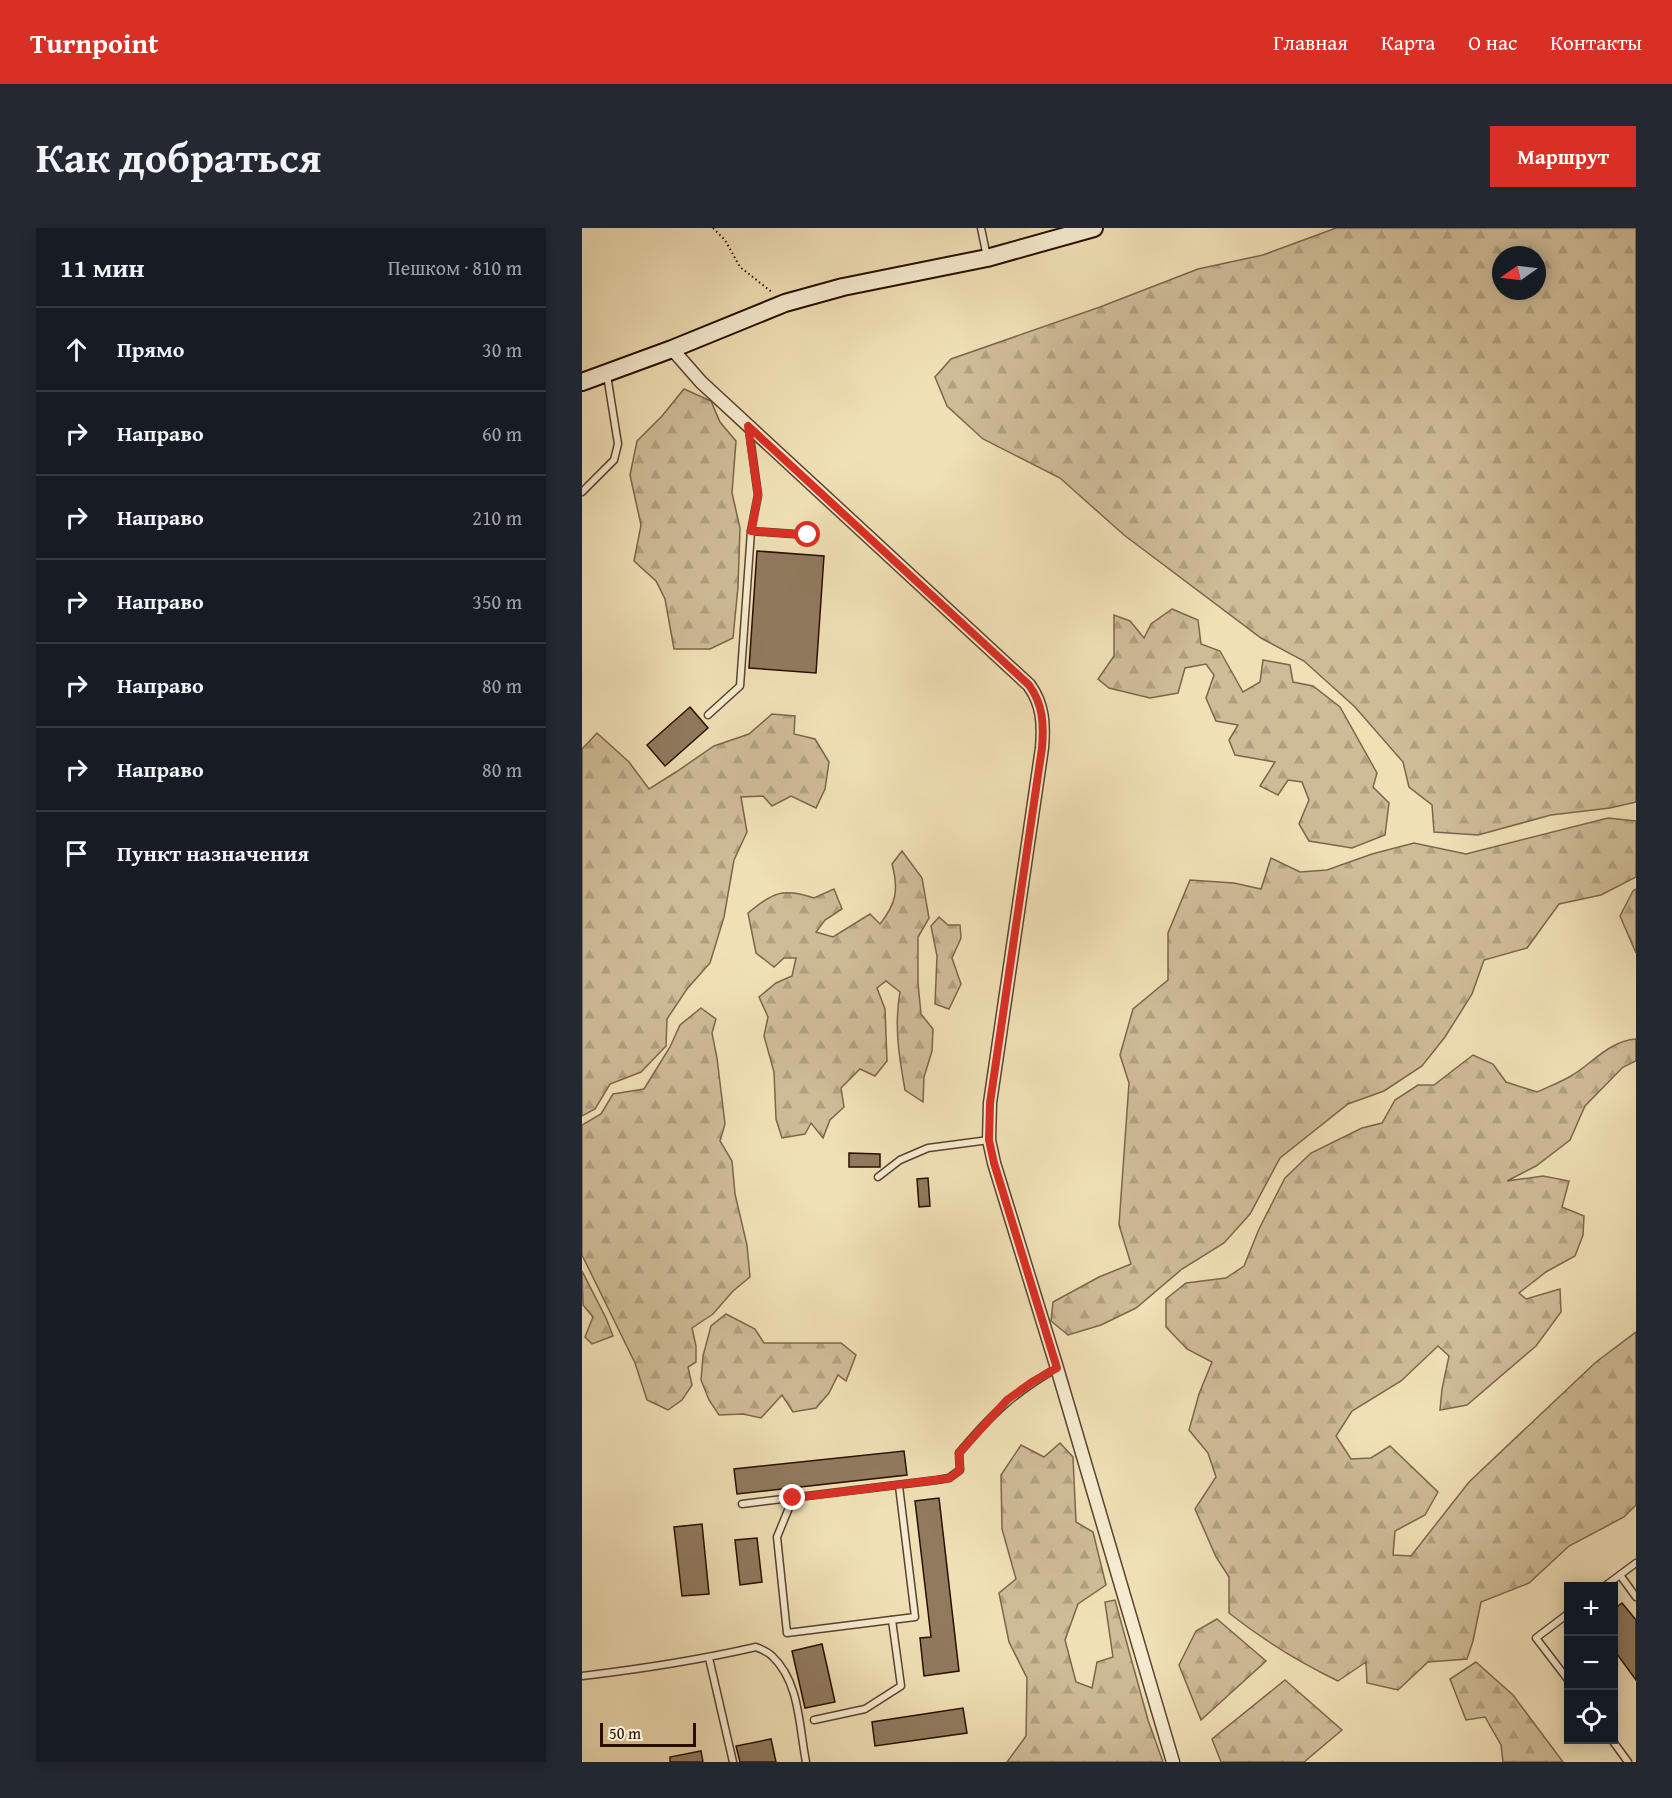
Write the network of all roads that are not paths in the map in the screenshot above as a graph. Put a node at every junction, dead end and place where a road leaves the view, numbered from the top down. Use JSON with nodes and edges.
{"nodes":[{"id":1,"x":981,"y":228,"type":"edge"},
{"id":2,"x":1094,"y":228,"type":"edge"},
{"id":3,"x":987,"y":258,"type":"junction"},
{"id":4,"x":672,"y":349,"type":"junction"},
{"id":5,"x":607,"y":373,"type":"junction"},
{"id":6,"x":582,"y":382,"type":"edge"},
{"id":7,"x":748,"y":426,"type":"junction"},
{"id":8,"x":582,"y":492,"type":"edge"},
{"id":9,"x":751,"y":531,"type":"junction"},
{"id":10,"x":808,"y":535,"type":"dead end"},
{"id":11,"x":708,"y":715,"type":"dead end"},
{"id":12,"x":989,"y":1140,"type":"junction"},
{"id":13,"x":878,"y":1177,"type":"dead end"},
{"id":14,"x":1057,"y":1368,"type":"junction"},
{"id":15,"x":899,"y":1486,"type":"junction"},
{"id":16,"x":793,"y":1498,"type":"junction"},
{"id":17,"x":742,"y":1504,"type":"dead end"},
{"id":18,"x":1636,"y":1563,"type":"edge"},
{"id":19,"x":1620,"y":1575,"type":"junction"},
{"id":20,"x":1611,"y":1582,"type":"edge"},
{"id":21,"x":1636,"y":1597,"type":"edge"},
{"id":22,"x":1564,"y":1617,"type":"edge"},
{"id":23,"x":892,"y":1620,"type":"junction"},
{"id":24,"x":709,"y":1658,"type":"junction"},
{"id":25,"x":1564,"y":1674,"type":"edge"},
{"id":26,"x":582,"y":1676,"type":"edge"},
{"id":27,"x":814,"y":1720,"type":"dead end"},
{"id":28,"x":1615,"y":1744,"type":"edge"},
{"id":29,"x":733,"y":1762,"type":"edge"},
{"id":30,"x":806,"y":1762,"type":"edge"},
{"id":31,"x":1173,"y":1762,"type":"edge"},
{"id":32,"x":1628,"y":1762,"type":"edge"}],
"edges":[{"from":1,"to":3,"type":"lane"},
{"from":2,"to":3,"type":"street"},
{"from":3,"to":4,"type":"street"},
{"from":4,"to":5,"type":"street"},
{"from":4,"to":7,"type":"street"},
{"from":5,"to":6,"type":"street"},
{"from":5,"to":8,"type":"lane"},
{"from":7,"to":9,"type":"lane"},
{"from":7,"to":12,"type":"street"},
{"from":9,"to":10,"type":"lane"},
{"from":9,"to":11,"type":"lane"},
{"from":12,"to":13,"type":"lane"},
{"from":12,"to":14,"type":"street"},
{"from":14,"to":15,"type":"lane"},
{"from":14,"to":31,"type":"street"},
{"from":15,"to":16,"type":"lane"},
{"from":15,"to":23,"type":"lane"},
{"from":16,"to":17,"type":"lane"},
{"from":16,"to":23,"type":"lane"},
{"from":18,"to":19,"type":"lane"},
{"from":19,"to":20,"type":"lane"},
{"from":19,"to":21,"type":"lane"},
{"from":22,"to":25,"type":"lane"},
{"from":23,"to":27,"type":"lane"},
{"from":24,"to":26,"type":"lane"},
{"from":24,"to":29,"type":"lane"},
{"from":24,"to":30,"type":"lane"},
{"from":28,"to":32,"type":"lane"}]}
